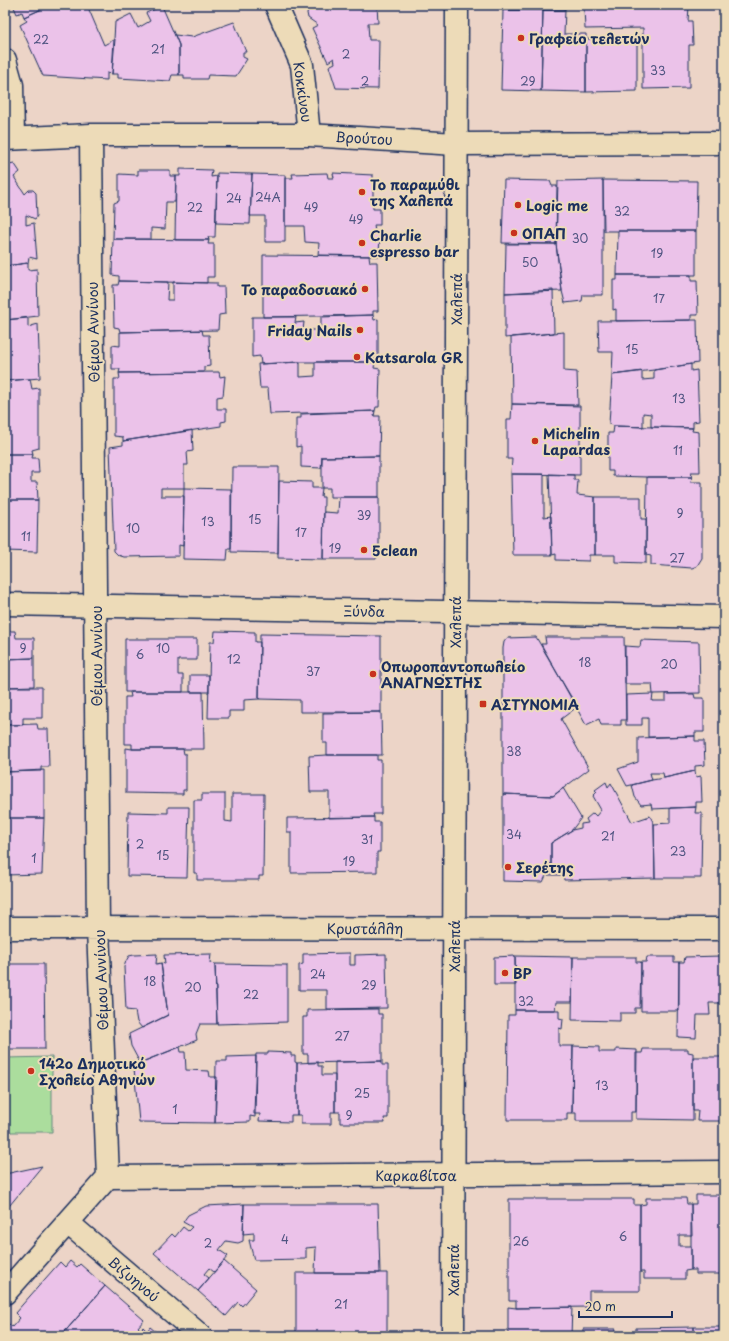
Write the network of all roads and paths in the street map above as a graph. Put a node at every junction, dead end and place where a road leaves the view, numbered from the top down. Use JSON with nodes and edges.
{"nodes":[{"id":1,"x":276,"y":5,"type":"edge"},
{"id":2,"x":456,"y":5,"type":"edge"},
{"id":3,"x":5,"y":60,"type":"edge"},
{"id":4,"x":90,"y":135,"type":"junction"},
{"id":5,"x":309,"y":135,"type":"junction"},
{"id":6,"x":9,"y":138,"type":"edge"},
{"id":7,"x":724,"y":143,"type":"edge"},
{"id":8,"x":456,"y":144,"type":"junction"},
{"id":9,"x":5,"y":604,"type":"edge"},
{"id":10,"x":96,"y":605,"type":"junction"},
{"id":11,"x":455,"y":613,"type":"junction"},
{"id":12,"x":724,"y":617,"type":"edge"},
{"id":13,"x":5,"y":928,"type":"edge"},
{"id":14,"x":98,"y":928,"type":"junction"},
{"id":15,"x":454,"y":929,"type":"junction"},
{"id":16,"x":724,"y":929,"type":"edge"},
{"id":17,"x":724,"y":1172,"type":"edge"},
{"id":18,"x":454,"y":1175,"type":"junction"},
{"id":19,"x":108,"y":1177,"type":"junction"},
{"id":20,"x":68,"y":1223,"type":"junction"},
{"id":21,"x":5,"y":1293,"type":"edge"},
{"id":22,"x":201,"y":1336,"type":"edge"},
{"id":23,"x":453,"y":1336,"type":"edge"}],
"edges":[{"from":1,"to":5,"type":"street","name":"Κοκκίνου"},
{"from":2,"to":8,"type":"street","name":"Χαλεπά"},
{"from":3,"to":6,"type":"street"},
{"from":4,"to":5,"type":"street","name":"Βρούτου"},
{"from":4,"to":6,"type":"street","name":"Βρούτου"},
{"from":4,"to":10,"type":"street","name":"Θέμου Αννίνου"},
{"from":5,"to":8,"type":"street","name":"Βρούτου"},
{"from":7,"to":8,"type":"street","name":"Βρούτου"},
{"from":8,"to":11,"type":"street","name":"Χαλεπά"},
{"from":9,"to":10,"type":"street","name":"Ξύνδα"},
{"from":10,"to":11,"type":"street","name":"Ξύνδα"},
{"from":10,"to":14,"type":"street","name":"Θέμου Αννίνου"},
{"from":11,"to":12,"type":"street","name":"Ξύνδα"},
{"from":11,"to":15,"type":"street","name":"Χαλεπά"},
{"from":13,"to":14,"type":"street","name":"Κρυστάλλη"},
{"from":14,"to":15,"type":"street","name":"Κρυστάλλη"},
{"from":14,"to":19,"type":"street","name":"Θέμου Αννίνου"},
{"from":15,"to":16,"type":"street","name":"Κρυστάλλη"},
{"from":15,"to":18,"type":"street","name":"Χαλεπά"},
{"from":17,"to":18,"type":"street","name":"Καρκαβίτσα"},
{"from":18,"to":19,"type":"street","name":"Καρκαβίτσα"},
{"from":18,"to":23,"type":"street","name":"Χαλεπά"},
{"from":19,"to":20,"type":"street"},
{"from":20,"to":21,"type":"street"},
{"from":20,"to":22,"type":"street","name":"Βιζυηνού"}]}
